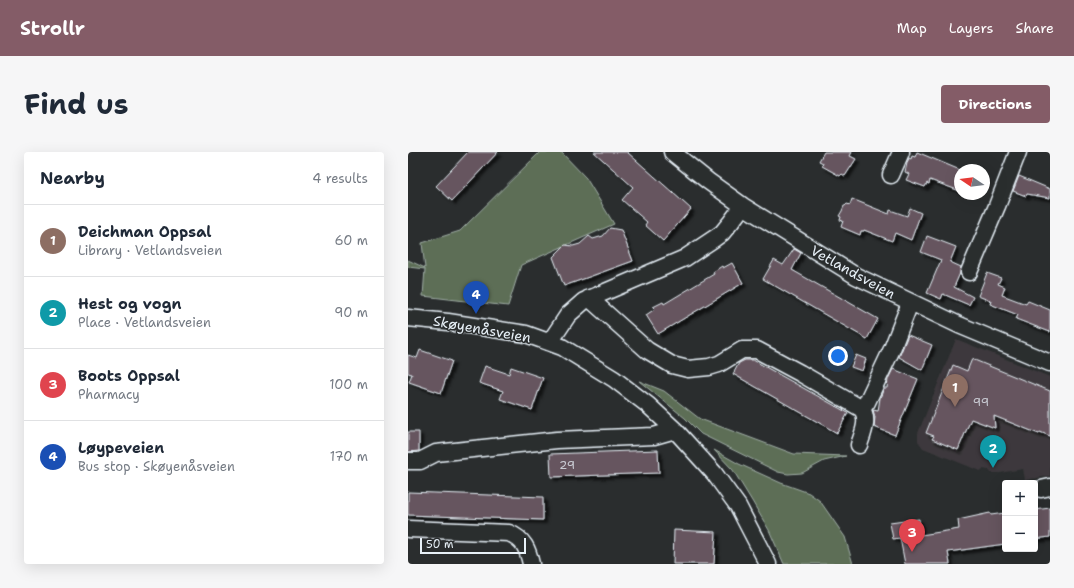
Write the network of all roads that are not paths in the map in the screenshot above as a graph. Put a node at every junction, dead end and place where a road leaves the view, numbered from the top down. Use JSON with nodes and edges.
{"nodes":[{"id":1,"x":672,"y":152,"type":"edge"},
{"id":2,"x":901,"y":152,"type":"edge"},
{"id":3,"x":1018,"y":152,"type":"edge"},
{"id":4,"x":891,"y":175,"type":"dead end"},
{"id":5,"x":743,"y":206,"type":"junction"},
{"id":6,"x":969,"y":272,"type":"dead end"},
{"id":7,"x":589,"y":298,"type":"junction"},
{"id":8,"x":910,"y":303,"type":"junction"},
{"id":9,"x":408,"y":318,"type":"edge"},
{"id":10,"x":550,"y":342,"type":"junction"},
{"id":11,"x":1050,"y":363,"type":"edge"},
{"id":12,"x":862,"y":409,"type":"junction"},
{"id":13,"x":675,"y":430,"type":"junction"},
{"id":14,"x":859,"y":445,"type":"dead end"},
{"id":15,"x":408,"y":461,"type":"edge"},
{"id":16,"x":408,"y":528,"type":"edge"},
{"id":17,"x":531,"y":564,"type":"edge"},
{"id":18,"x":768,"y":564,"type":"edge"}],
"edges":[{"from":1,"to":5,"type":"street","name":"Vetlandsveien"},
{"from":2,"to":4,"type":"street"},
{"from":3,"to":6,"type":"street"},
{"from":5,"to":7,"type":"street"},
{"from":5,"to":8,"type":"street","name":"Vetlandsveien"},
{"from":7,"to":10,"type":"street"},
{"from":7,"to":12,"type":"street"},
{"from":8,"to":11,"type":"street","name":"Vetlandsveien"},
{"from":8,"to":12,"type":"street"},
{"from":9,"to":10,"type":"street","name":"Skøyenåsveien"},
{"from":10,"to":13,"type":"street","name":"Skøyenåsveien"},
{"from":12,"to":14,"type":"street"},
{"from":13,"to":15,"type":"street"},
{"from":13,"to":18,"type":"street","name":"Skøyenåsveien"},
{"from":16,"to":17,"type":"street"}]}
